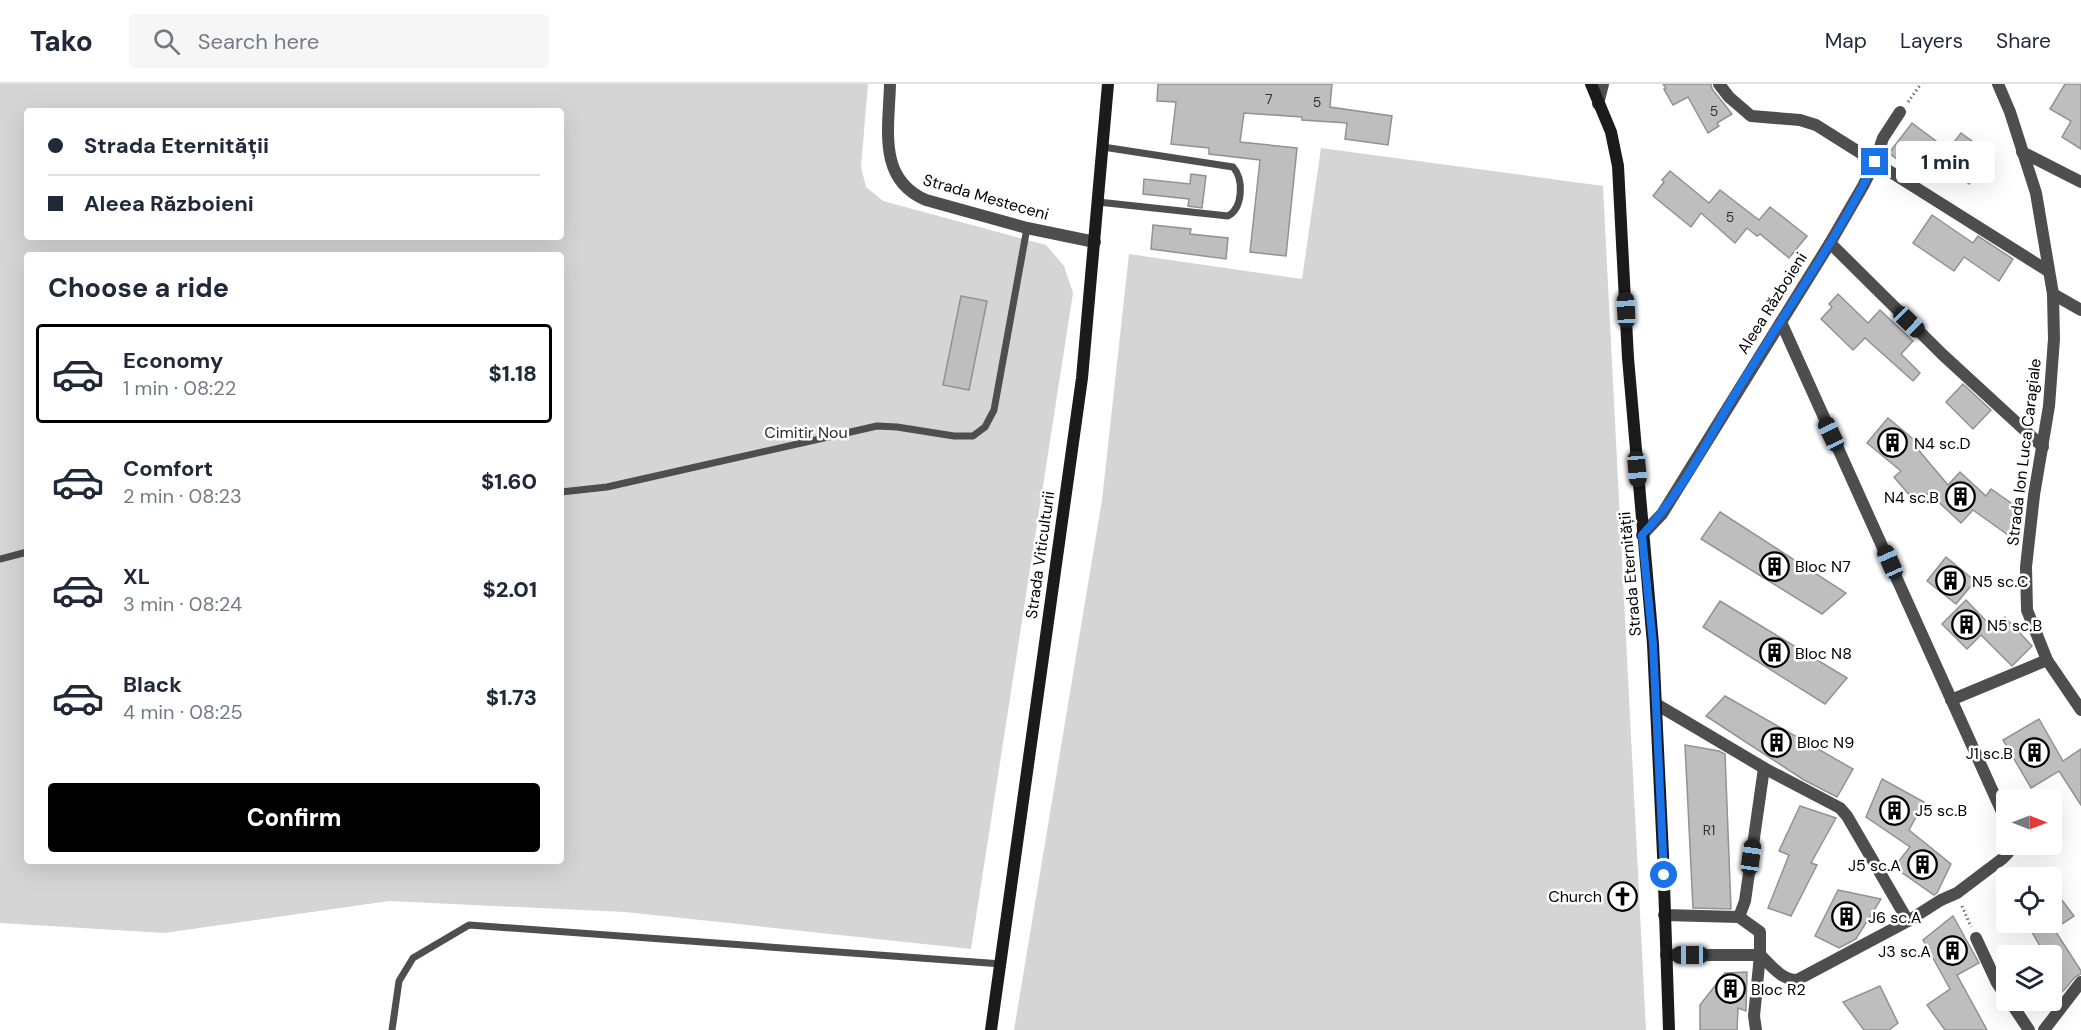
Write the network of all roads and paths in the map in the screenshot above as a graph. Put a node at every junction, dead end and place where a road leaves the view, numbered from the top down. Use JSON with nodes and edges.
{"nodes":[{"id":1,"x":890,"y":84,"type":"edge"},
{"id":2,"x":1108,"y":84,"type":"edge"},
{"id":3,"x":1591,"y":84,"type":"edge"},
{"id":4,"x":1603,"y":84,"type":"edge"},
{"id":5,"x":1719,"y":84,"type":"edge"},
{"id":6,"x":1921,"y":84,"type":"edge"},
{"id":7,"x":1998,"y":84,"type":"edge"},
{"id":8,"x":1598,"y":104,"type":"junction"},
{"id":9,"x":1900,"y":112,"type":"joint"},
{"id":10,"x":1103,"y":147,"type":"junction"},
{"id":11,"x":2022,"y":152,"type":"junction"},
{"id":12,"x":1875,"y":162,"type":"junction"},
{"id":13,"x":2081,"y":182,"type":"edge"},
{"id":14,"x":1098,"y":202,"type":"junction"},
{"id":15,"x":1027,"y":228,"type":"junction"},
{"id":16,"x":1095,"y":242,"type":"junction"},
{"id":17,"x":1830,"y":243,"type":"junction"},
{"id":18,"x":2048,"y":270,"type":"junction"},
{"id":19,"x":2053,"y":294,"type":"junction"},
{"id":20,"x":2081,"y":310,"type":"edge"},
{"id":21,"x":1781,"y":322,"type":"junction"},
{"id":22,"x":2043,"y":447,"type":"junction"},
{"id":23,"x":564,"y":492,"type":"edge"},
{"id":24,"x":1642,"y":535,"type":"junction"},
{"id":25,"x":24,"y":553,"type":"edge"},
{"id":26,"x":0,"y":559,"type":"edge"},
{"id":27,"x":2047,"y":660,"type":"junction"},
{"id":28,"x":1951,"y":700,"type":"junction"},
{"id":29,"x":1656,"y":704,"type":"junction"},
{"id":30,"x":2081,"y":710,"type":"edge"},
{"id":31,"x":1764,"y":768,"type":"junction"},
{"id":32,"x":1996,"y":799,"type":"edge"},
{"id":33,"x":2006,"y":855,"type":"edge"},
{"id":34,"x":1957,"y":893,"type":"junction"},
{"id":35,"x":1664,"y":915,"type":"junction"},
{"id":36,"x":1739,"y":917,"type":"junction"},
{"id":37,"x":1908,"y":921,"type":"junction"},
{"id":38,"x":1976,"y":938,"type":"joint"},
{"id":39,"x":1666,"y":955,"type":"junction"},
{"id":40,"x":1760,"y":955,"type":"junction"},
{"id":41,"x":1002,"y":963,"type":"junction"},
{"id":42,"x":1996,"y":981,"type":"edge"},
{"id":43,"x":2081,"y":983,"type":"edge"},
{"id":44,"x":2016,"y":1011,"type":"edge"},
{"id":45,"x":392,"y":1030,"type":"edge"},
{"id":46,"x":991,"y":1030,"type":"edge"},
{"id":47,"x":1669,"y":1030,"type":"edge"},
{"id":48,"x":1756,"y":1030,"type":"edge"},
{"id":49,"x":2029,"y":1030,"type":"edge"},
{"id":50,"x":2044,"y":1030,"type":"edge"}],
"edges":[{"from":1,"to":15,"type":"street","name":"Strada Mesteceni"},
{"from":2,"to":10,"type":"street","name":"Strada Viticulturii"},
{"from":3,"to":8,"type":"street","name":"Strada Eternității"},
{"from":4,"to":8,"type":"street"},
{"from":5,"to":12,"type":"street"},
{"from":6,"to":9,"type":"path"},
{"from":7,"to":11,"type":"street","name":"Strada Ion Luca Caragiale"},
{"from":8,"to":24,"type":"street","name":"Strada Eternității"},
{"from":9,"to":12,"type":"street","name":"Aleea Războieni"},
{"from":10,"to":14,"type":"street","name":"Strada Viticulturii"},
{"from":10,"to":14,"type":"lane"},
{"from":11,"to":13,"type":"street"},
{"from":11,"to":18,"type":"street","name":"Strada Ion Luca Caragiale"},
{"from":12,"to":17,"type":"street","name":"Aleea Războieni"},
{"from":12,"to":18,"type":"street"},
{"from":14,"to":16,"type":"street","name":"Strada Viticulturii"},
{"from":15,"to":16,"type":"street","name":"Strada Mesteceni"},
{"from":15,"to":23,"type":"lane"},
{"from":16,"to":41,"type":"street","name":"Strada Viticulturii"},
{"from":17,"to":21,"type":"street","name":"Aleea Războieni"},
{"from":17,"to":22,"type":"street"},
{"from":18,"to":19,"type":"street","name":"Strada Ion Luca Caragiale"},
{"from":19,"to":20,"type":"street"},
{"from":19,"to":22,"type":"street","name":"Strada Ion Luca Caragiale"},
{"from":21,"to":24,"type":"street","name":"Aleea Războieni"},
{"from":21,"to":28,"type":"street"},
{"from":22,"to":27,"type":"street","name":"Strada Ion Luca Caragiale"},
{"from":24,"to":29,"type":"street","name":"Strada Eternității"},
{"from":25,"to":26,"type":"lane"},
{"from":27,"to":28,"type":"street"},
{"from":27,"to":30,"type":"street","name":"Strada Ion Luca Caragiale"},
{"from":28,"to":32,"type":"street"},
{"from":29,"to":31,"type":"street"},
{"from":29,"to":35,"type":"street","name":"Strada Eternității"},
{"from":31,"to":36,"type":"street"},
{"from":31,"to":37,"type":"street"},
{"from":33,"to":34,"type":"street"},
{"from":34,"to":37,"type":"street"},
{"from":34,"to":38,"type":"path"},
{"from":35,"to":36,"type":"street"},
{"from":35,"to":39,"type":"street","name":"Strada Eternității"},
{"from":36,"to":40,"type":"street"},
{"from":37,"to":40,"type":"street"},
{"from":38,"to":42,"type":"street"},
{"from":39,"to":40,"type":"street"},
{"from":39,"to":47,"type":"street","name":"Strada Eternității"},
{"from":40,"to":48,"type":"street"},
{"from":41,"to":45,"type":"lane"},
{"from":41,"to":46,"type":"street","name":"Strada Viticulturii"},
{"from":43,"to":50,"type":"street"},
{"from":44,"to":49,"type":"street"}]}
